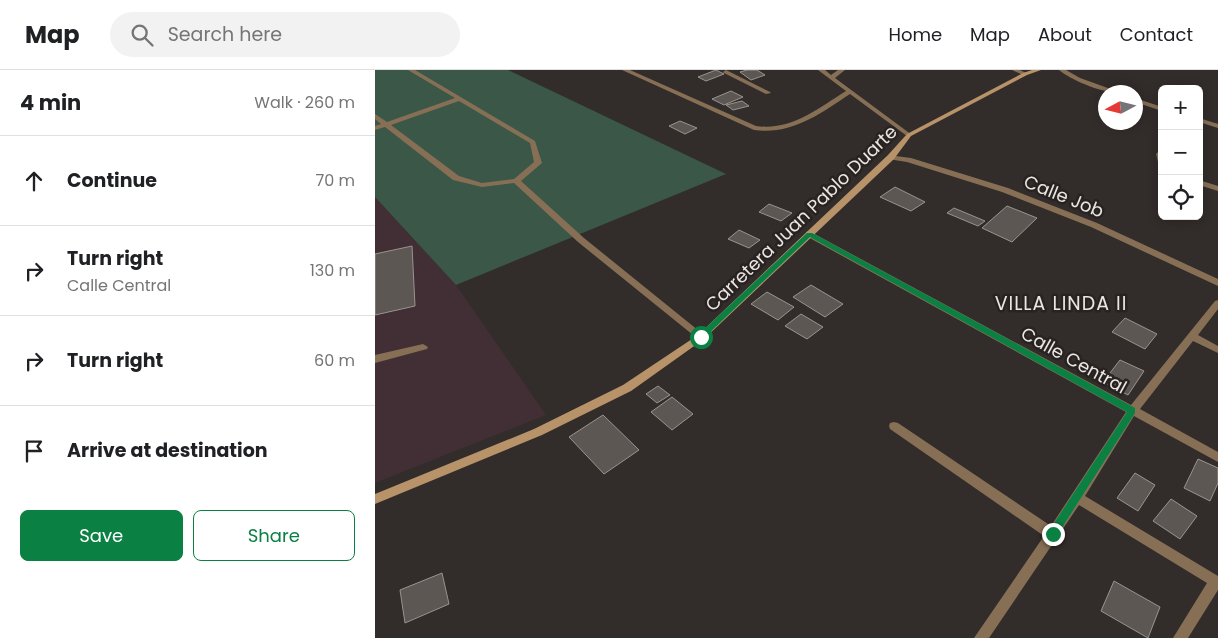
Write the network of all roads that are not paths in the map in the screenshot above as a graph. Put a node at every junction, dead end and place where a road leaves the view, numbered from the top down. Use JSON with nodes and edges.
{"nodes":[{"id":1,"x":411,"y":70,"type":"edge"},
{"id":2,"x":625,"y":70,"type":"edge"},
{"id":3,"x":821,"y":70,"type":"edge"},
{"id":4,"x":842,"y":70,"type":"edge"},
{"id":5,"x":1015,"y":70,"type":"edge"},
{"id":6,"x":1037,"y":70,"type":"edge"},
{"id":7,"x":1062,"y":70,"type":"edge"},
{"id":8,"x":727,"y":71,"type":"edge"},
{"id":9,"x":1025,"y":74,"type":"junction"},
{"id":10,"x":831,"y":78,"type":"junction"},
{"id":11,"x":1098,"y":86,"type":"edge"},
{"id":12,"x":849,"y":92,"type":"junction"},
{"id":13,"x":768,"y":93,"type":"dead end"},
{"id":14,"x":459,"y":99,"type":"junction"},
{"id":15,"x":1143,"y":103,"type":"edge"},
{"id":16,"x":1158,"y":108,"type":"edge"},
{"id":17,"x":375,"y":116,"type":"edge"},
{"id":18,"x":1203,"y":121,"type":"edge"},
{"id":19,"x":1209,"y":122,"type":"junction"},
{"id":20,"x":385,"y":125,"type":"junction"},
{"id":21,"x":1203,"y":126,"type":"edge"},
{"id":22,"x":1218,"y":126,"type":"edge"},
{"id":23,"x":375,"y":128,"type":"edge"},
{"id":24,"x":909,"y":135,"type":"junction"},
{"id":25,"x":891,"y":157,"type":"junction"},
{"id":26,"x":516,"y":181,"type":"junction"},
{"id":27,"x":1203,"y":183,"type":"edge"},
{"id":28,"x":1218,"y":189,"type":"edge"},
{"id":29,"x":809,"y":234,"type":"junction"},
{"id":30,"x":1218,"y":283,"type":"edge"},
{"id":31,"x":1218,"y":303,"type":"edge"},
{"id":32,"x":1192,"y":336,"type":"junction"},
{"id":33,"x":701,"y":337,"type":"junction"},
{"id":34,"x":423,"y":346,"type":"dead end"},
{"id":35,"x":1218,"y":350,"type":"edge"},
{"id":36,"x":375,"y":359,"type":"edge"},
{"id":37,"x":1132,"y":411,"type":"junction"},
{"id":38,"x":895,"y":426,"type":"dead end"},
{"id":39,"x":1218,"y":457,"type":"edge"},
{"id":40,"x":1077,"y":498,"type":"junction"},
{"id":41,"x":375,"y":500,"type":"edge"},
{"id":42,"x":1053,"y":534,"type":"junction"},
{"id":43,"x":1217,"y":582,"type":"edge"},
{"id":44,"x":981,"y":638,"type":"edge"},
{"id":45,"x":1180,"y":638,"type":"edge"}],
"edges":[{"from":1,"to":14,"type":"street"},
{"from":2,"to":12,"type":"street"},
{"from":3,"to":10,"type":"street"},
{"from":4,"to":10,"type":"street"},
{"from":5,"to":9,"type":"street"},
{"from":6,"to":9,"type":"main road","name":"Carretera Juan Pablo Duarte"},
{"from":7,"to":11,"type":"street"},
{"from":8,"to":13,"type":"street"},
{"from":9,"to":24,"type":"main road","name":"Carretera Juan Pablo Duarte"},
{"from":10,"to":12,"type":"street"},
{"from":12,"to":24,"type":"street"},
{"from":14,"to":20,"type":"street"},
{"from":14,"to":26,"type":"street"},
{"from":15,"to":16,"type":"street"},
{"from":17,"to":20,"type":"street"},
{"from":18,"to":19,"type":"street"},
{"from":19,"to":21,"type":"street"},
{"from":19,"to":22,"type":"street"},
{"from":20,"to":23,"type":"street"},
{"from":20,"to":26,"type":"street"},
{"from":24,"to":25,"type":"main road","name":"Carretera Juan Pablo Duarte"},
{"from":25,"to":29,"type":"main road","name":"Carretera Juan Pablo Duarte"},
{"from":25,"to":30,"type":"street","name":"Calle Job"},
{"from":26,"to":33,"type":"street"},
{"from":27,"to":28,"type":"street"},
{"from":29,"to":33,"type":"main road","name":"Carretera Juan Pablo Duarte"},
{"from":29,"to":37,"type":"street","name":"Calle Central"},
{"from":31,"to":32,"type":"street"},
{"from":32,"to":35,"type":"street"},
{"from":32,"to":37,"type":"street"},
{"from":33,"to":41,"type":"main road","name":"Carretera Juan Pablo Duarte"},
{"from":34,"to":36,"type":"street"},
{"from":37,"to":39,"type":"street","name":"Calle Central"},
{"from":37,"to":40,"type":"street"},
{"from":38,"to":42,"type":"street"},
{"from":40,"to":42,"type":"street"},
{"from":40,"to":43,"type":"street"},
{"from":42,"to":44,"type":"street"},
{"from":43,"to":45,"type":"street"}]}
